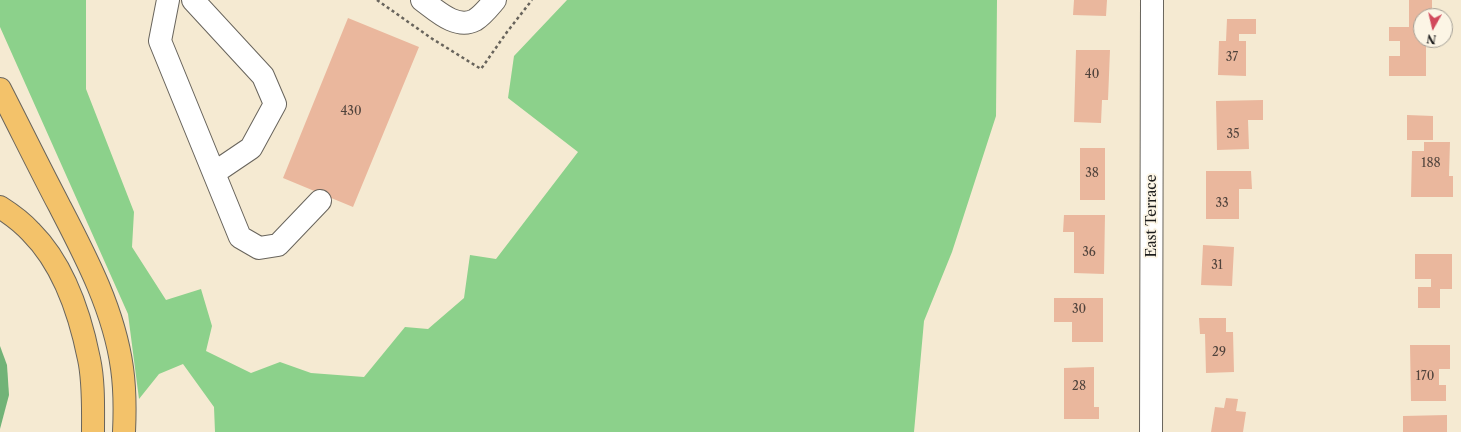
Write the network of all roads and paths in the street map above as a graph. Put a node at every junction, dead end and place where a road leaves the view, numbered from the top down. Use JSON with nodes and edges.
{"nodes":[{"id":1,"x":168,"y":0,"type":"edge"},
{"id":2,"x":193,"y":0,"type":"edge"},
{"id":3,"x":422,"y":0,"type":"edge"},
{"id":4,"x":495,"y":0,"type":"edge"},
{"id":5,"x":1152,"y":0,"type":"edge"},
{"id":6,"x":0,"y":89,"type":"edge"},
{"id":7,"x":214,"y":173,"type":"junction"},
{"id":8,"x":320,"y":201,"type":"dead end"},
{"id":9,"x":0,"y":207,"type":"edge"},
{"id":10,"x":93,"y":432,"type":"edge"},
{"id":11,"x":124,"y":432,"type":"edge"},
{"id":12,"x":1151,"y":432,"type":"edge"}],
"edges":[{"from":1,"to":7,"type":"street"},
{"from":2,"to":7,"type":"street"},
{"from":3,"to":4,"type":"street"},
{"from":5,"to":12,"type":"street","name":"East Terrace"},
{"from":6,"to":11,"type":"highway"},
{"from":7,"to":8,"type":"street"},
{"from":9,"to":10,"type":"highway"}]}
